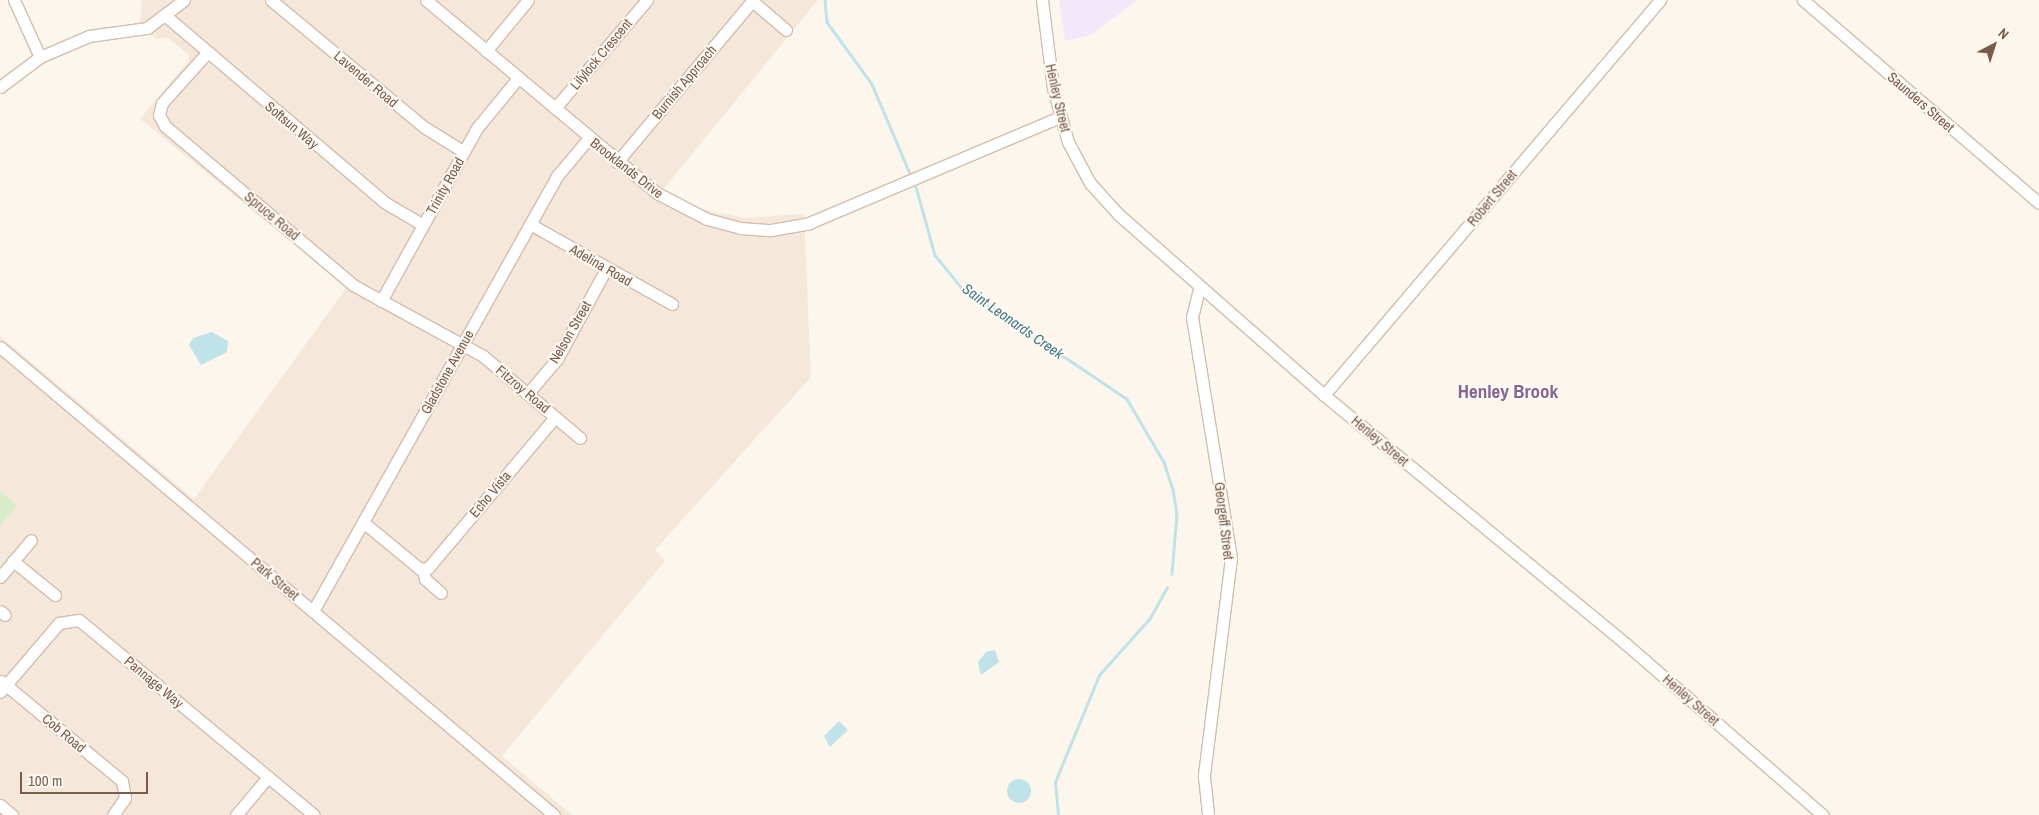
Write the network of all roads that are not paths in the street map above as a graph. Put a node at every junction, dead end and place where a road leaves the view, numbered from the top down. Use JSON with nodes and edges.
{"nodes":[{"id":1,"x":14,"y":0,"type":"edge"},
{"id":2,"x":184,"y":0,"type":"edge"},
{"id":3,"x":271,"y":0,"type":"edge"},
{"id":4,"x":426,"y":0,"type":"edge"},
{"id":5,"x":528,"y":0,"type":"edge"},
{"id":6,"x":647,"y":0,"type":"edge"},
{"id":7,"x":1042,"y":0,"type":"edge"},
{"id":8,"x":1660,"y":0,"type":"edge"},
{"id":9,"x":1803,"y":0,"type":"edge"},
{"id":10,"x":751,"y":1,"type":"edge"},
{"id":11,"x":167,"y":17,"type":"junction"},
{"id":12,"x":786,"y":30,"type":"dead end"},
{"id":13,"x":486,"y":51,"type":"junction"},
{"id":14,"x":206,"y":54,"type":"junction"},
{"id":15,"x":40,"y":57,"type":"junction"},
{"id":16,"x":518,"y":78,"type":"junction"},
{"id":17,"x":0,"y":87,"type":"edge"},
{"id":18,"x":555,"y":108,"type":"junction"},
{"id":19,"x":1060,"y":117,"type":"junction"},
{"id":20,"x":588,"y":138,"type":"junction"},
{"id":21,"x":464,"y":152,"type":"junction"},
{"id":22,"x":616,"y":162,"type":"junction"},
{"id":23,"x":2039,"y":203,"type":"edge"},
{"id":24,"x":530,"y":224,"type":"junction"},
{"id":25,"x":423,"y":226,"type":"junction"},
{"id":26,"x":606,"y":269,"type":"junction"},
{"id":27,"x":1199,"y":288,"type":"junction"},
{"id":28,"x":381,"y":302,"type":"junction"},
{"id":29,"x":672,"y":304,"type":"dead end"},
{"id":30,"x":462,"y":344,"type":"junction"},
{"id":31,"x":0,"y":347,"type":"edge"},
{"id":32,"x":529,"y":392,"type":"junction"},
{"id":33,"x":1324,"y":395,"type":"junction"},
{"id":34,"x":555,"y":416,"type":"junction"},
{"id":35,"x":580,"y":438,"type":"dead end"},
{"id":36,"x":363,"y":522,"type":"junction"},
{"id":37,"x":30,"y":540,"type":"dead end"},
{"id":38,"x":13,"y":561,"type":"junction"},
{"id":39,"x":423,"y":570,"type":"junction"},
{"id":40,"x":0,"y":577,"type":"edge"},
{"id":41,"x":441,"y":593,"type":"dead end"},
{"id":42,"x":55,"y":595,"type":"dead end"},
{"id":43,"x":313,"y":611,"type":"junction"},
{"id":44,"x":2,"y":686,"type":"edge"},
{"id":45,"x":268,"y":777,"type":"junction"},
{"id":46,"x":0,"y":805,"type":"edge"},
{"id":47,"x":554,"y":814,"type":"edge"},
{"id":48,"x":12,"y":815,"type":"edge"},
{"id":49,"x":113,"y":815,"type":"edge"},
{"id":50,"x":236,"y":815,"type":"edge"},
{"id":51,"x":314,"y":815,"type":"edge"},
{"id":52,"x":1208,"y":815,"type":"edge"},
{"id":53,"x":1823,"y":815,"type":"edge"}],
"edges":[{"from":1,"to":15,"type":"street"},
{"from":2,"to":11,"type":"street"},
{"from":3,"to":21,"type":"street","name":"Lavender Road"},
{"from":4,"to":13,"type":"street","name":"Brooklands Drive"},
{"from":5,"to":13,"type":"street"},
{"from":6,"to":18,"type":"street","name":"Lilylock Crescent"},
{"from":7,"to":19,"type":"street","name":"Henley Street"},
{"from":8,"to":33,"type":"street","name":"Robert Street"},
{"from":9,"to":23,"type":"street","name":"Saunders Street"},
{"from":10,"to":12,"type":"street"},
{"from":10,"to":22,"type":"street","name":"Burnish Approach"},
{"from":11,"to":14,"type":"street","name":"Softsun Way"},
{"from":11,"to":15,"type":"street"},
{"from":13,"to":16,"type":"street","name":"Brooklands Drive"},
{"from":14,"to":25,"type":"street","name":"Softsun Way"},
{"from":14,"to":28,"type":"street","name":"Spruce Road"},
{"from":15,"to":17,"type":"street"},
{"from":16,"to":18,"type":"street","name":"Brooklands Drive"},
{"from":16,"to":21,"type":"street","name":"Trinity Road"},
{"from":18,"to":20,"type":"street","name":"Brooklands Drive"},
{"from":19,"to":22,"type":"street","name":"Brooklands Drive"},
{"from":19,"to":27,"type":"street","name":"Henley Street"},
{"from":20,"to":22,"type":"street","name":"Brooklands Drive"},
{"from":20,"to":24,"type":"street","name":"Gladstone Avenue"},
{"from":21,"to":25,"type":"street","name":"Trinity Road"},
{"from":24,"to":26,"type":"street","name":"Adelina Road"},
{"from":24,"to":30,"type":"street","name":"Gladstone Avenue"},
{"from":25,"to":28,"type":"street","name":"Trinity Road"},
{"from":26,"to":29,"type":"street","name":"Adelina Road"},
{"from":26,"to":32,"type":"street","name":"Nelson Street"},
{"from":27,"to":33,"type":"street","name":"Henley Street"},
{"from":27,"to":52,"type":"street","name":"Georgeff Street"},
{"from":28,"to":30,"type":"street","name":"Spruce Road"},
{"from":30,"to":32,"type":"street","name":"Fitzroy Road"},
{"from":30,"to":36,"type":"street","name":"Gladstone Avenue"},
{"from":31,"to":43,"type":"street","name":"Park Street"},
{"from":32,"to":34,"type":"street","name":"Fitzroy Road"},
{"from":33,"to":53,"type":"street","name":"Henley Street"},
{"from":34,"to":35,"type":"street","name":"Fitzroy Road"},
{"from":34,"to":39,"type":"street","name":"Echo Vista"},
{"from":36,"to":39,"type":"street"},
{"from":36,"to":43,"type":"street","name":"Gladstone Avenue"},
{"from":37,"to":38,"type":"street"},
{"from":38,"to":40,"type":"street"},
{"from":38,"to":42,"type":"street"},
{"from":39,"to":41,"type":"street"},
{"from":43,"to":47,"type":"street","name":"Park Street"},
{"from":44,"to":45,"type":"street","name":"Pannage Way"},
{"from":44,"to":49,"type":"street","name":"Cob Road"},
{"from":45,"to":50,"type":"street"},
{"from":45,"to":51,"type":"street","name":"Pannage Way"},
{"from":46,"to":48,"type":"street"}]}
